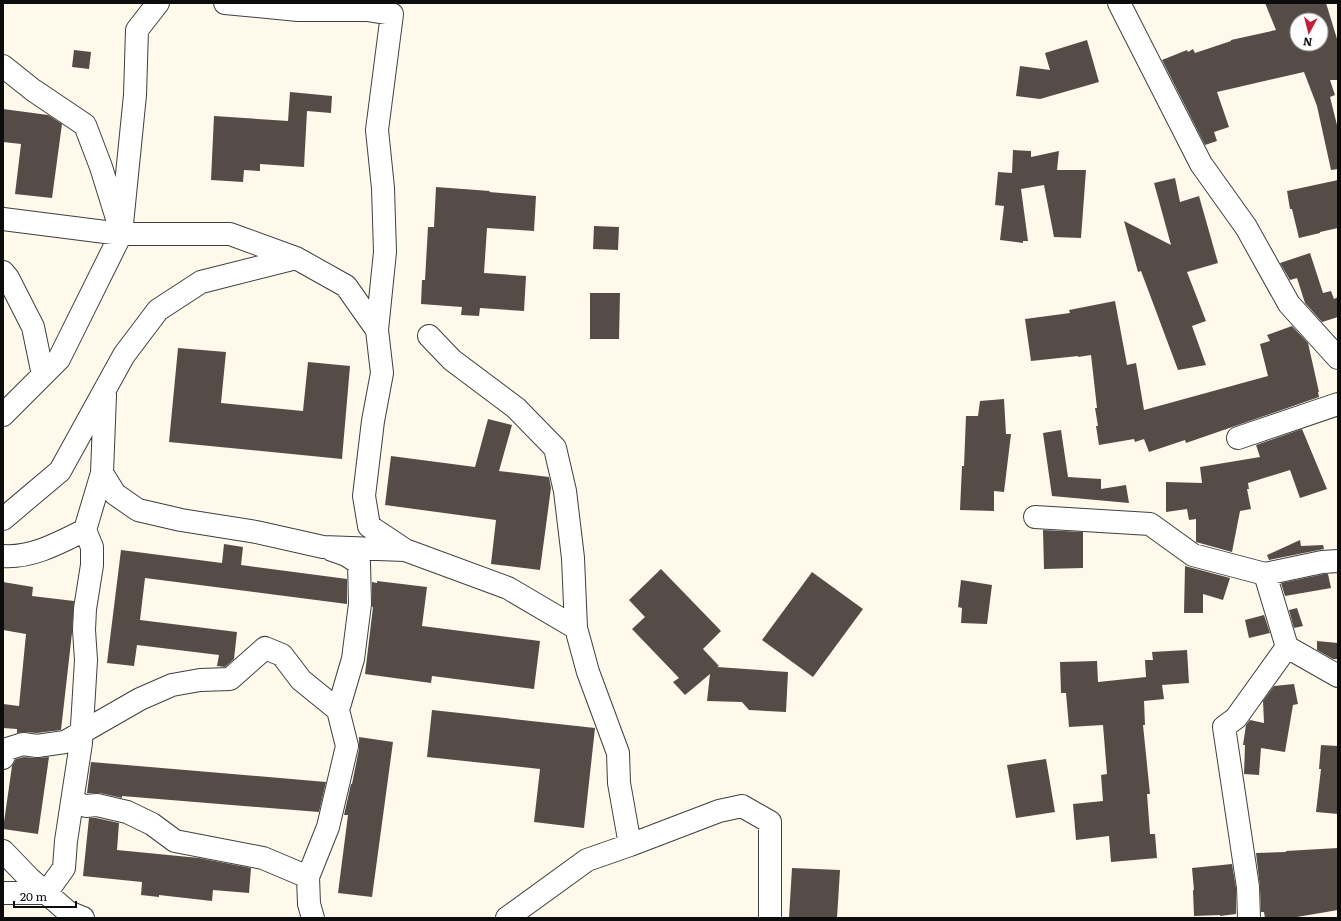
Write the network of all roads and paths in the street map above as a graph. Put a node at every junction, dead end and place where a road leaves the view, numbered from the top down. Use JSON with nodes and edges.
{"nodes":[{"id":1,"x":158,"y":3,"type":"edge"},
{"id":2,"x":224,"y":3,"type":"edge"},
{"id":3,"x":1119,"y":3,"type":"edge"},
{"id":4,"x":3,"y":66,"type":"edge"},
{"id":5,"x":3,"y":219,"type":"edge"},
{"id":6,"x":121,"y":234,"type":"junction"},
{"id":7,"x":296,"y":258,"type":"junction"},
{"id":8,"x":3,"y":272,"type":"edge"},
{"id":9,"x":377,"y":330,"type":"junction"},
{"id":10,"x":429,"y":336,"type":"dead end"},
{"id":11,"x":1338,"y":358,"type":"edge"},
{"id":12,"x":43,"y":375,"type":"junction"},
{"id":13,"x":105,"y":389,"type":"junction"},
{"id":14,"x":1338,"y":404,"type":"edge"},
{"id":15,"x":3,"y":415,"type":"edge"},
{"id":16,"x":1238,"y":438,"type":"dead end"},
{"id":17,"x":102,"y":473,"type":"junction"},
{"id":18,"x":1035,"y":517,"type":"dead end"},
{"id":19,"x":3,"y":519,"type":"edge"},
{"id":20,"x":85,"y":530,"type":"junction"},
{"id":21,"x":323,"y":547,"type":"junction"},
{"id":22,"x":405,"y":550,"type":"junction"},
{"id":23,"x":3,"y":556,"type":"edge"},
{"id":24,"x":1338,"y":562,"type":"edge"},
{"id":25,"x":1265,"y":574,"type":"junction"},
{"id":26,"x":576,"y":628,"type":"junction"},
{"id":27,"x":1287,"y":647,"type":"junction"},
{"id":28,"x":1338,"y":676,"type":"edge"},
{"id":29,"x":338,"y":710,"type":"junction"},
{"id":30,"x":81,"y":733,"type":"junction"},
{"id":31,"x":3,"y":758,"type":"edge"},
{"id":32,"x":72,"y":802,"type":"junction"},
{"id":33,"x":630,"y":845,"type":"junction"},
{"id":34,"x":3,"y":851,"type":"edge"},
{"id":35,"x":308,"y":877,"type":"junction"},
{"id":36,"x":3,"y":893,"type":"edge"},
{"id":37,"x":46,"y":893,"type":"junction"},
{"id":38,"x":83,"y":918,"type":"edge"},
{"id":39,"x":313,"y":918,"type":"edge"},
{"id":40,"x":507,"y":918,"type":"edge"},
{"id":41,"x":770,"y":918,"type":"edge"},
{"id":42,"x":1249,"y":918,"type":"edge"}],
"edges":[{"from":1,"to":6,"type":"street"},
{"from":2,"to":9,"type":"street"},
{"from":3,"to":11,"type":"street"},
{"from":4,"to":6,"type":"street"},
{"from":5,"to":6,"type":"street"},
{"from":6,"to":7,"type":"street"},
{"from":6,"to":12,"type":"street"},
{"from":7,"to":9,"type":"street"},
{"from":7,"to":13,"type":"street"},
{"from":8,"to":12,"type":"street"},
{"from":9,"to":22,"type":"street"},
{"from":10,"to":26,"type":"street"},
{"from":12,"to":15,"type":"street"},
{"from":13,"to":17,"type":"street"},
{"from":13,"to":19,"type":"street"},
{"from":14,"to":16,"type":"street"},
{"from":17,"to":20,"type":"street"},
{"from":17,"to":21,"type":"street"},
{"from":18,"to":25,"type":"street"},
{"from":20,"to":23,"type":"street"},
{"from":20,"to":30,"type":"street"},
{"from":21,"to":22,"type":"street"},
{"from":21,"to":29,"type":"street"},
{"from":22,"to":26,"type":"street"},
{"from":24,"to":25,"type":"street"},
{"from":25,"to":27,"type":"street"},
{"from":26,"to":33,"type":"street"},
{"from":27,"to":28,"type":"street"},
{"from":27,"to":42,"type":"street"},
{"from":29,"to":30,"type":"street"},
{"from":29,"to":35,"type":"street"},
{"from":30,"to":31,"type":"street"},
{"from":30,"to":32,"type":"street"},
{"from":32,"to":35,"type":"street"},
{"from":32,"to":37,"type":"street"},
{"from":33,"to":40,"type":"street"},
{"from":33,"to":41,"type":"street"},
{"from":34,"to":37,"type":"street"},
{"from":35,"to":39,"type":"street"},
{"from":36,"to":37,"type":"street"},
{"from":37,"to":38,"type":"street"}]}
